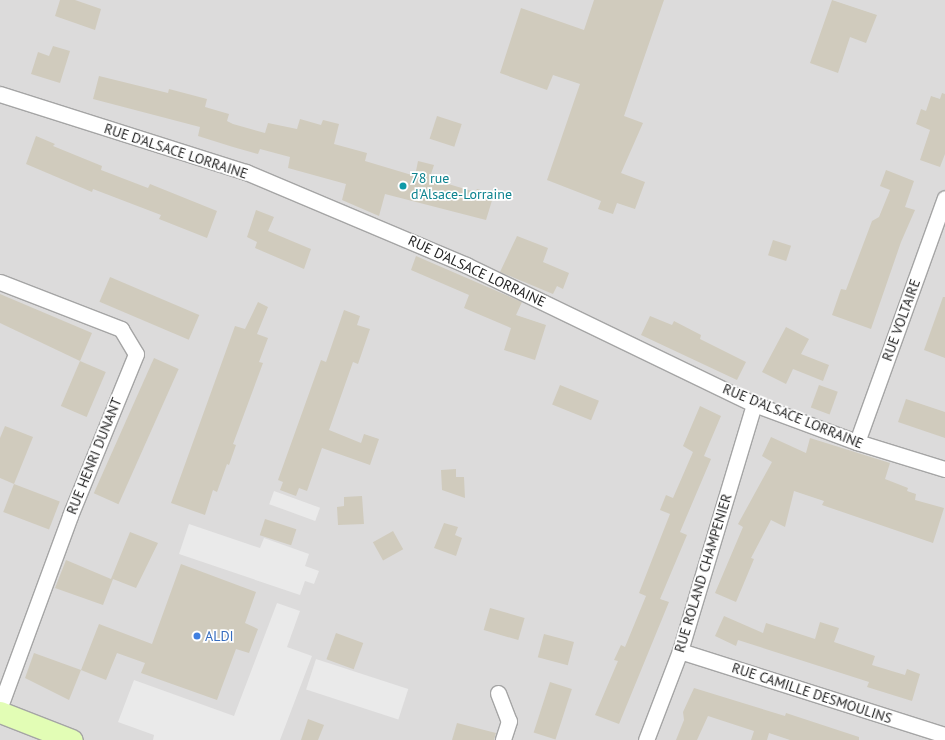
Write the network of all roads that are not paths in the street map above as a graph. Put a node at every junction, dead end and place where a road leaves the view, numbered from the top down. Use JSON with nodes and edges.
{"nodes":[{"id":1,"x":0,"y":94,"type":"edge"},
{"id":2,"x":945,"y":198,"type":"edge"},
{"id":3,"x":0,"y":282,"type":"edge"},
{"id":4,"x":754,"y":404,"type":"junction"},
{"id":5,"x":857,"y":442,"type":"junction"},
{"id":6,"x":945,"y":469,"type":"edge"},
{"id":7,"x":680,"y":651,"type":"junction"},
{"id":8,"x":498,"y":693,"type":"dead end"},
{"id":9,"x":0,"y":706,"type":"edge"},
{"id":10,"x":0,"y":712,"type":"edge"},
{"id":11,"x":945,"y":735,"type":"edge"},
{"id":12,"x":72,"y":740,"type":"edge"},
{"id":13,"x":504,"y":740,"type":"edge"},
{"id":14,"x":646,"y":740,"type":"edge"}],
"edges":[{"from":1,"to":4,"type":"street","name":"RUE D'ALSACE LORRAINE"},
{"from":2,"to":5,"type":"street","name":"RUE VOLTAIRE"},
{"from":3,"to":9,"type":"street","name":"RUE HENRI DUNANT"},
{"from":4,"to":5,"type":"street","name":"RUE D'ALSACE LORRAINE"},
{"from":4,"to":7,"type":"street","name":"RUE ROLAND CHAMPENIER"},
{"from":5,"to":6,"type":"street","name":"RUE D'ALSACE LORRAINE"},
{"from":7,"to":11,"type":"street","name":"RUE CAMILLE DESMOULINS"},
{"from":7,"to":14,"type":"street","name":"RUE ROLAND CHAMPENIER"},
{"from":8,"to":13,"type":"street"},
{"from":10,"to":12,"type":"main road"}]}
